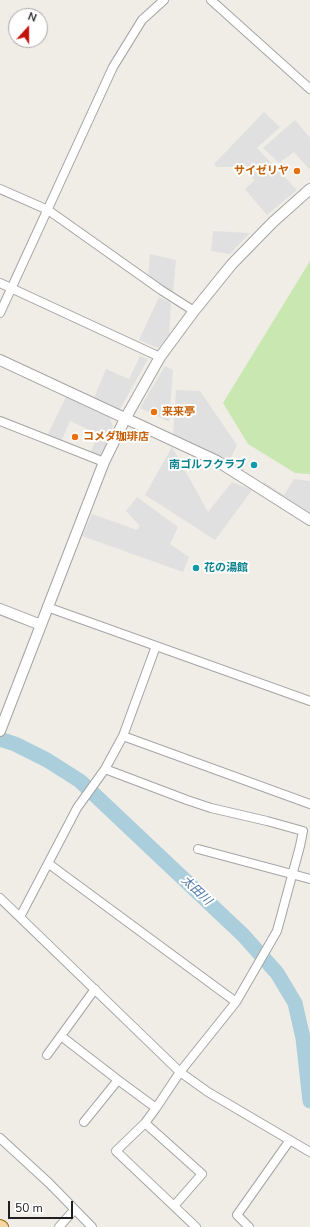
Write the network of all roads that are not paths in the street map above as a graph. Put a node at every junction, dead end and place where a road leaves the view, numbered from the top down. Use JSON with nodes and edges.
{"nodes":[{"id":1,"x":164,"y":0,"type":"edge"},
{"id":2,"x":211,"y":0,"type":"edge"},
{"id":3,"x":310,"y":89,"type":"edge"},
{"id":4,"x":0,"y":189,"type":"edge"},
{"id":5,"x":310,"y":189,"type":"edge"},
{"id":6,"x":48,"y":210,"type":"junction"},
{"id":7,"x":0,"y":283,"type":"edge"},
{"id":8,"x":12,"y":288,"type":"junction"},
{"id":9,"x":194,"y":311,"type":"junction"},
{"id":10,"x":0,"y":313,"type":"edge"},
{"id":11,"x":160,"y":357,"type":"junction"},
{"id":12,"x":0,"y":360,"type":"edge"},
{"id":13,"x":125,"y":419,"type":"junction"},
{"id":14,"x":0,"y":421,"type":"edge"},
{"id":15,"x":104,"y":462,"type":"junction"},
{"id":16,"x":310,"y":520,"type":"edge"},
{"id":17,"x":48,"y":607,"type":"junction"},
{"id":18,"x":0,"y":609,"type":"edge"},
{"id":19,"x":41,"y":625,"type":"junction"},
{"id":20,"x":156,"y":646,"type":"junction"},
{"id":21,"x":310,"y":701,"type":"edge"},
{"id":22,"x":1,"y":730,"type":"edge"},
{"id":23,"x":122,"y":736,"type":"junction"},
{"id":24,"x":105,"y":769,"type":"junction"},
{"id":25,"x":310,"y":804,"type":"edge"},
{"id":26,"x":307,"y":831,"type":"edge"},
{"id":27,"x":198,"y":849,"type":"dead end"},
{"id":28,"x":49,"y":864,"type":"junction"},
{"id":29,"x":293,"y":874,"type":"junction"},
{"id":30,"x":310,"y":879,"type":"edge"},
{"id":31,"x":0,"y":898,"type":"edge"},
{"id":32,"x":20,"y":917,"type":"junction"},
{"id":33,"x":95,"y":990,"type":"junction"},
{"id":34,"x":236,"y":1002,"type":"junction"},
{"id":35,"x":61,"y":1036,"type":"junction"},
{"id":36,"x":47,"y":1055,"type":"dead end"},
{"id":37,"x":180,"y":1072,"type":"junction"},
{"id":38,"x":118,"y":1080,"type":"junction"},
{"id":39,"x":156,"y":1108,"type":"junction"},
{"id":40,"x":84,"y":1122,"type":"dead end"},
{"id":41,"x":146,"y":1123,"type":"junction"},
{"id":42,"x":0,"y":1138,"type":"edge"},
{"id":43,"x":290,"y":1140,"type":"junction"},
{"id":44,"x":310,"y":1152,"type":"edge"},
{"id":45,"x":174,"y":1206,"type":"junction"},
{"id":46,"x":74,"y":1210,"type":"junction"},
{"id":47,"x":59,"y":1227,"type":"edge"},
{"id":48,"x":92,"y":1227,"type":"edge"},
{"id":49,"x":196,"y":1227,"type":"edge"},
{"id":50,"x":249,"y":1227,"type":"edge"}],
"edges":[{"from":1,"to":6,"type":"street"},
{"from":2,"to":3,"type":"street"},
{"from":4,"to":6,"type":"street"},
{"from":5,"to":9,"type":"street"},
{"from":6,"to":8,"type":"street"},
{"from":6,"to":9,"type":"street"},
{"from":7,"to":8,"type":"street"},
{"from":8,"to":10,"type":"street"},
{"from":8,"to":11,"type":"street"},
{"from":9,"to":11,"type":"street"},
{"from":11,"to":13,"type":"street"},
{"from":12,"to":13,"type":"street"},
{"from":13,"to":15,"type":"street"},
{"from":13,"to":16,"type":"street"},
{"from":14,"to":15,"type":"street"},
{"from":15,"to":17,"type":"street"},
{"from":17,"to":19,"type":"street"},
{"from":17,"to":20,"type":"street"},
{"from":18,"to":19,"type":"street"},
{"from":19,"to":22,"type":"street"},
{"from":20,"to":21,"type":"street"},
{"from":20,"to":23,"type":"street"},
{"from":23,"to":24,"type":"street"},
{"from":23,"to":25,"type":"street"},
{"from":24,"to":26,"type":"street"},
{"from":24,"to":28,"type":"street"},
{"from":26,"to":29,"type":"street"},
{"from":27,"to":29,"type":"street"},
{"from":28,"to":32,"type":"street"},
{"from":28,"to":34,"type":"street"},
{"from":29,"to":30,"type":"street"},
{"from":29,"to":34,"type":"street"},
{"from":31,"to":32,"type":"street"},
{"from":32,"to":33,"type":"street"},
{"from":33,"to":35,"type":"street"},
{"from":33,"to":37,"type":"street"},
{"from":34,"to":37,"type":"street"},
{"from":35,"to":36,"type":"street"},
{"from":35,"to":38,"type":"street"},
{"from":37,"to":39,"type":"street"},
{"from":37,"to":43,"type":"street"},
{"from":38,"to":39,"type":"street"},
{"from":38,"to":40,"type":"street"},
{"from":39,"to":41,"type":"street"},
{"from":41,"to":45,"type":"street"},
{"from":41,"to":45,"type":"street"},
{"from":42,"to":46,"type":"street"},
{"from":43,"to":44,"type":"street"},
{"from":43,"to":50,"type":"street"},
{"from":45,"to":49,"type":"street"},
{"from":46,"to":47,"type":"street"},
{"from":46,"to":48,"type":"street"}]}
